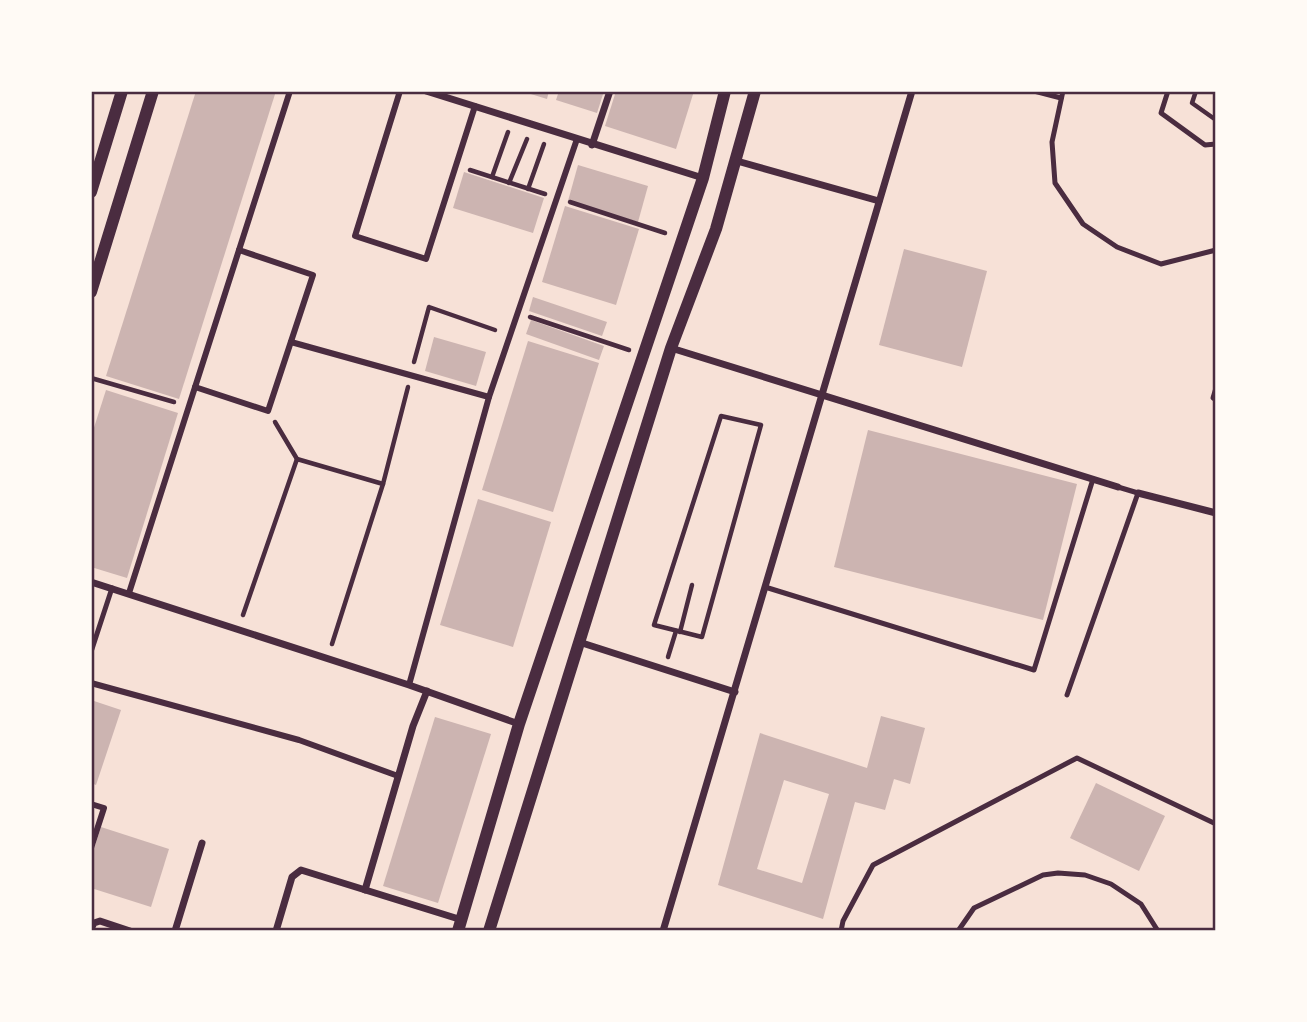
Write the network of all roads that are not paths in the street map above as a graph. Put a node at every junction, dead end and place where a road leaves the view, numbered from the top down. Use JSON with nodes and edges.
{"nodes":[{"id":1,"x":122,"y":91,"type":"edge"},
{"id":2,"x":153,"y":91,"type":"edge"},
{"id":3,"x":290,"y":91,"type":"edge"},
{"id":4,"x":400,"y":91,"type":"edge"},
{"id":5,"x":426,"y":91,"type":"edge"},
{"id":6,"x":610,"y":91,"type":"edge"},
{"id":7,"x":725,"y":91,"type":"edge"},
{"id":8,"x":755,"y":91,"type":"edge"},
{"id":9,"x":912,"y":91,"type":"edge"},
{"id":10,"x":1034,"y":91,"type":"edge"},
{"id":11,"x":1063,"y":91,"type":"edge"},
{"id":12,"x":1168,"y":91,"type":"edge"},
{"id":13,"x":1061,"y":98,"type":"junction"},
{"id":14,"x":475,"y":106,"type":"junction"},
{"id":15,"x":577,"y":139,"type":"junction"},
{"id":16,"x":592,"y":145,"type":"junction"},
{"id":17,"x":1216,"y":145,"type":"edge"},
{"id":18,"x":737,"y":161,"type":"junction"},
{"id":19,"x":703,"y":178,"type":"junction"},
{"id":20,"x":91,"y":192,"type":"edge"},
{"id":21,"x":879,"y":201,"type":"junction"},
{"id":22,"x":239,"y":250,"type":"junction"},
{"id":23,"x":1216,"y":250,"type":"edge"},
{"id":24,"x":91,"y":292,"type":"edge"},
{"id":25,"x":291,"y":342,"type":"junction"},
{"id":26,"x":671,"y":348,"type":"junction"},
{"id":27,"x":195,"y":387,"type":"junction"},
{"id":28,"x":1216,"y":388,"type":"edge"},
{"id":29,"x":489,"y":397,"type":"junction"},
{"id":30,"x":821,"y":397,"type":"junction"},
{"id":31,"x":1216,"y":400,"type":"edge"},
{"id":32,"x":1093,"y":479,"type":"junction"},
{"id":33,"x":1118,"y":487,"type":"joint"},
{"id":34,"x":1138,"y":493,"type":"junction"},
{"id":35,"x":1216,"y":513,"type":"edge"},
{"id":36,"x":91,"y":582,"type":"edge"},
{"id":37,"x":765,"y":587,"type":"junction"},
{"id":38,"x":112,"y":589,"type":"junction"},
{"id":39,"x":129,"y":593,"type":"junction"},
{"id":40,"x":579,"y":642,"type":"junction"},
{"id":41,"x":91,"y":652,"type":"edge"},
{"id":42,"x":91,"y":683,"type":"edge"},
{"id":43,"x":409,"y":685,"type":"junction"},
{"id":44,"x":427,"y":691,"type":"junction"},
{"id":45,"x":735,"y":692,"type":"junction"},
{"id":46,"x":1067,"y":695,"type":"dead end"},
{"id":47,"x":519,"y":724,"type":"junction"},
{"id":48,"x":398,"y":776,"type":"junction"},
{"id":49,"x":91,"y":804,"type":"edge"},
{"id":50,"x":1216,"y":824,"type":"edge"},
{"id":51,"x":202,"y":843,"type":"dead end"},
{"id":52,"x":91,"y":848,"type":"edge"},
{"id":53,"x":365,"y":890,"type":"junction"},
{"id":54,"x":460,"y":925,"type":"edge"},
{"id":55,"x":91,"y":929,"type":"edge"},
{"id":56,"x":130,"y":931,"type":"edge"},
{"id":57,"x":176,"y":931,"type":"edge"},
{"id":58,"x":276,"y":931,"type":"edge"},
{"id":59,"x":489,"y":931,"type":"edge"},
{"id":60,"x":663,"y":931,"type":"edge"},
{"id":61,"x":841,"y":931,"type":"edge"},
{"id":62,"x":958,"y":931,"type":"edge"},
{"id":63,"x":1158,"y":931,"type":"edge"}],
"edges":[{"from":1,"to":20,"type":"street"},
{"from":2,"to":24,"type":"street"},
{"from":3,"to":22,"type":"street"},
{"from":4,"to":14,"type":"street"},
{"from":5,"to":14,"type":"street"},
{"from":6,"to":16,"type":"street"},
{"from":7,"to":19,"type":"street"},
{"from":8,"to":18,"type":"street"},
{"from":9,"to":21,"type":"street"},
{"from":10,"to":13,"type":"lane"},
{"from":11,"to":13,"type":"lane"},
{"from":12,"to":17,"type":"lane"},
{"from":13,"to":23,"type":"lane"},
{"from":14,"to":15,"type":"street"},
{"from":15,"to":16,"type":"street"},
{"from":15,"to":29,"type":"street"},
{"from":16,"to":19,"type":"street"},
{"from":18,"to":21,"type":"street"},
{"from":18,"to":26,"type":"street"},
{"from":19,"to":47,"type":"street"},
{"from":21,"to":30,"type":"street"},
{"from":22,"to":25,"type":"street"},
{"from":22,"to":27,"type":"street"},
{"from":25,"to":27,"type":"street"},
{"from":25,"to":29,"type":"street"},
{"from":26,"to":30,"type":"street"},
{"from":26,"to":40,"type":"street"},
{"from":27,"to":39,"type":"street"},
{"from":28,"to":31,"type":"lane"},
{"from":29,"to":43,"type":"street"},
{"from":30,"to":32,"type":"street"},
{"from":30,"to":37,"type":"street"},
{"from":32,"to":33,"type":"street"},
{"from":32,"to":37,"type":"lane"},
{"from":33,"to":34,"type":"lane"},
{"from":34,"to":35,"type":"street"},
{"from":34,"to":46,"type":"lane"},
{"from":36,"to":38,"type":"street"},
{"from":37,"to":45,"type":"street"},
{"from":38,"to":39,"type":"street"},
{"from":38,"to":41,"type":"lane"},
{"from":39,"to":43,"type":"street"},
{"from":40,"to":45,"type":"street"},
{"from":40,"to":59,"type":"street"},
{"from":42,"to":48,"type":"street"},
{"from":43,"to":44,"type":"street"},
{"from":44,"to":47,"type":"street"},
{"from":44,"to":48,"type":"street"},
{"from":45,"to":60,"type":"street"},
{"from":47,"to":54,"type":"street"},
{"from":48,"to":53,"type":"street"},
{"from":49,"to":52,"type":"street"},
{"from":50,"to":61,"type":"lane"},
{"from":51,"to":57,"type":"street"},
{"from":53,"to":54,"type":"street"},
{"from":53,"to":58,"type":"street"},
{"from":55,"to":56,"type":"street"},
{"from":62,"to":63,"type":"lane"}]}
